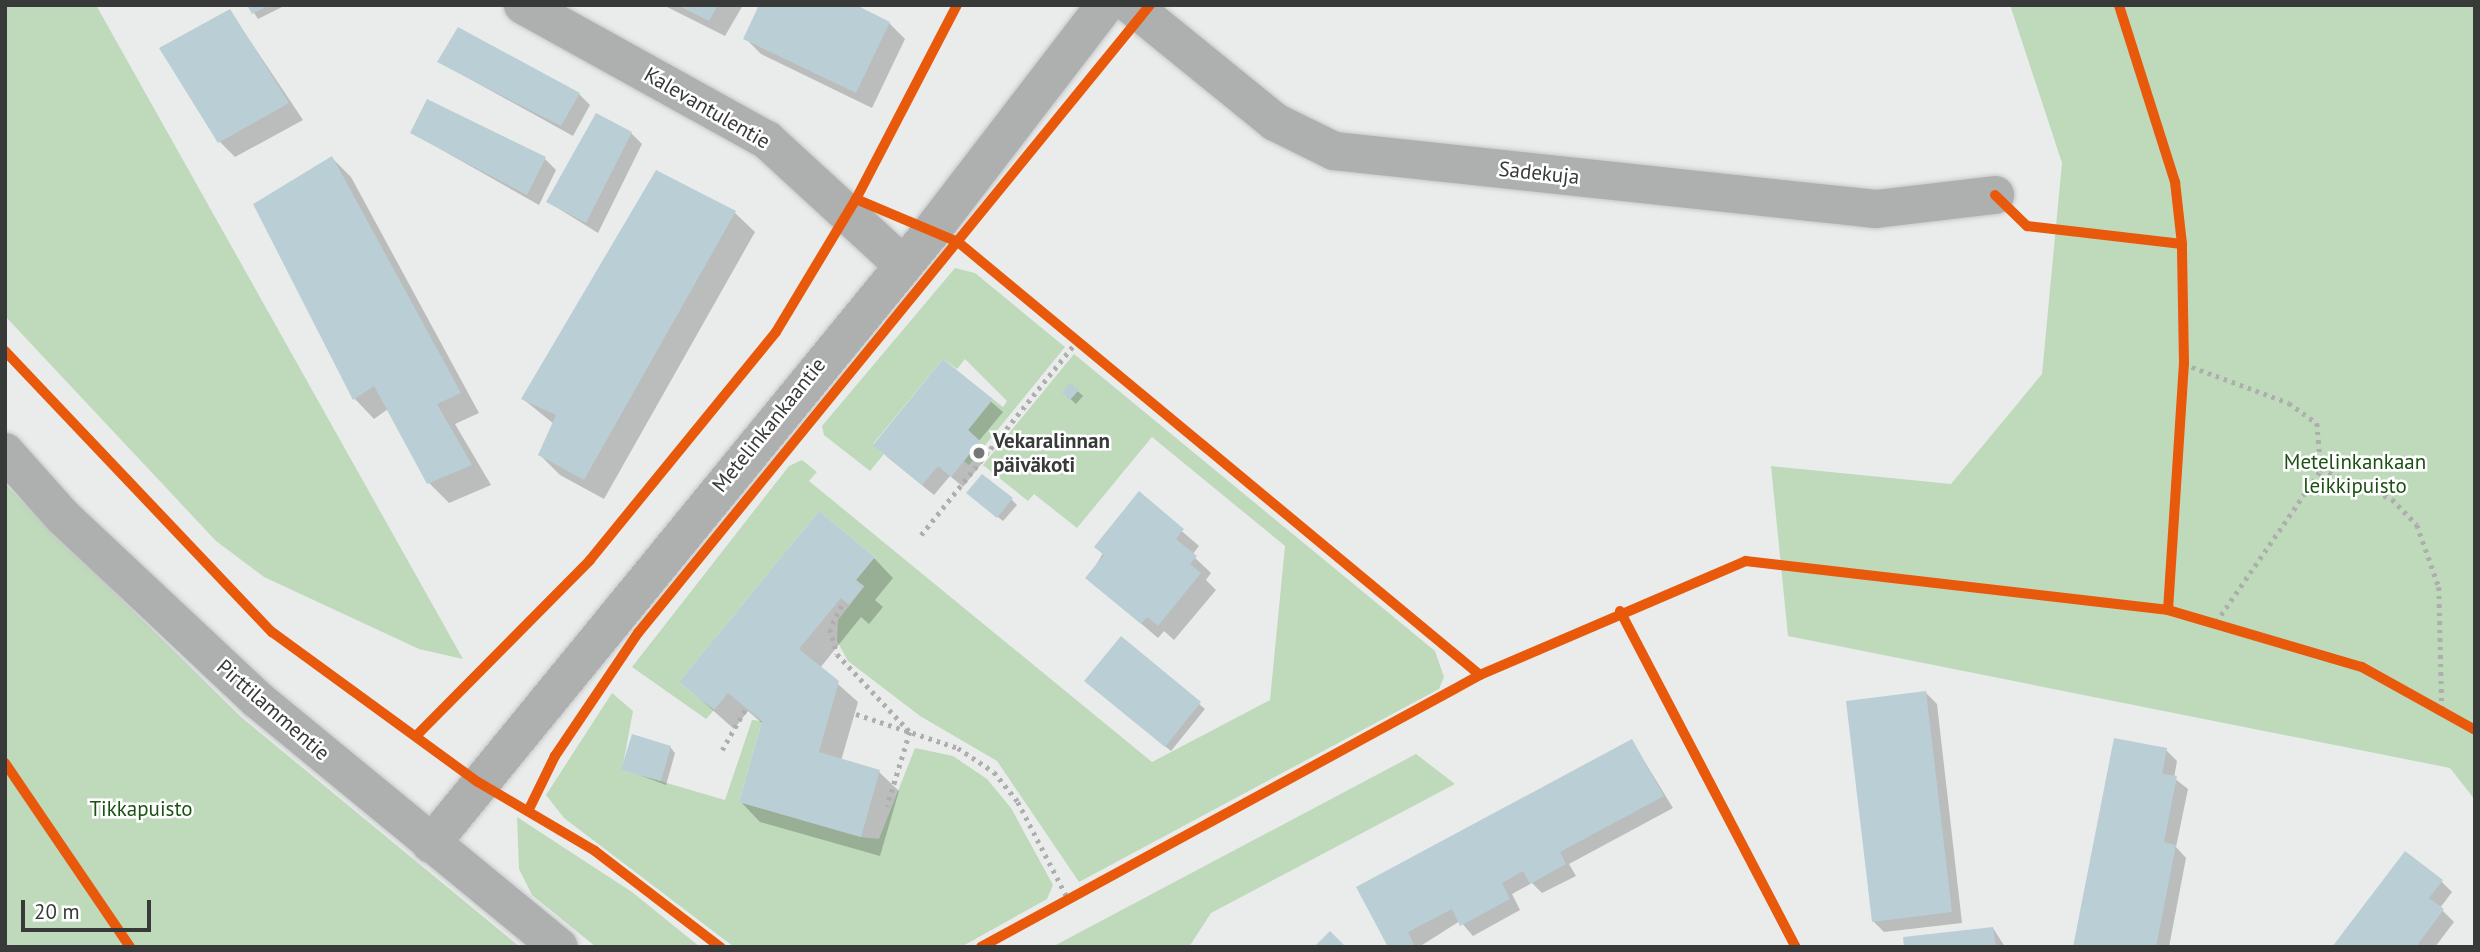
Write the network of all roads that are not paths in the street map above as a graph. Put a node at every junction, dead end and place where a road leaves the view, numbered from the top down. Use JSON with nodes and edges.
{"nodes":[{"id":1,"x":523,"y":5,"type":"edge"},
{"id":2,"x":1105,"y":5,"type":"edge"},
{"id":3,"x":1131,"y":5,"type":"edge"},
{"id":4,"x":1995,"y":195,"type":"dead end"},
{"id":5,"x":903,"y":265,"type":"junction"},
{"id":6,"x":5,"y":452,"type":"edge"},
{"id":7,"x":430,"y":844,"type":"junction"},
{"id":8,"x":559,"y":947,"type":"edge"}],
"edges":[{"from":1,"to":5,"type":"street","name":"Kalevantulentie"},
{"from":2,"to":5,"type":"street","name":"Metelinkankaantie"},
{"from":3,"to":4,"type":"street","name":"Sadekuja"},
{"from":5,"to":7,"type":"street","name":"Metelinkankaantie"},
{"from":6,"to":7,"type":"street","name":"Pirttilammentie"},
{"from":7,"to":8,"type":"street","name":"Pirttilammentie"}]}
